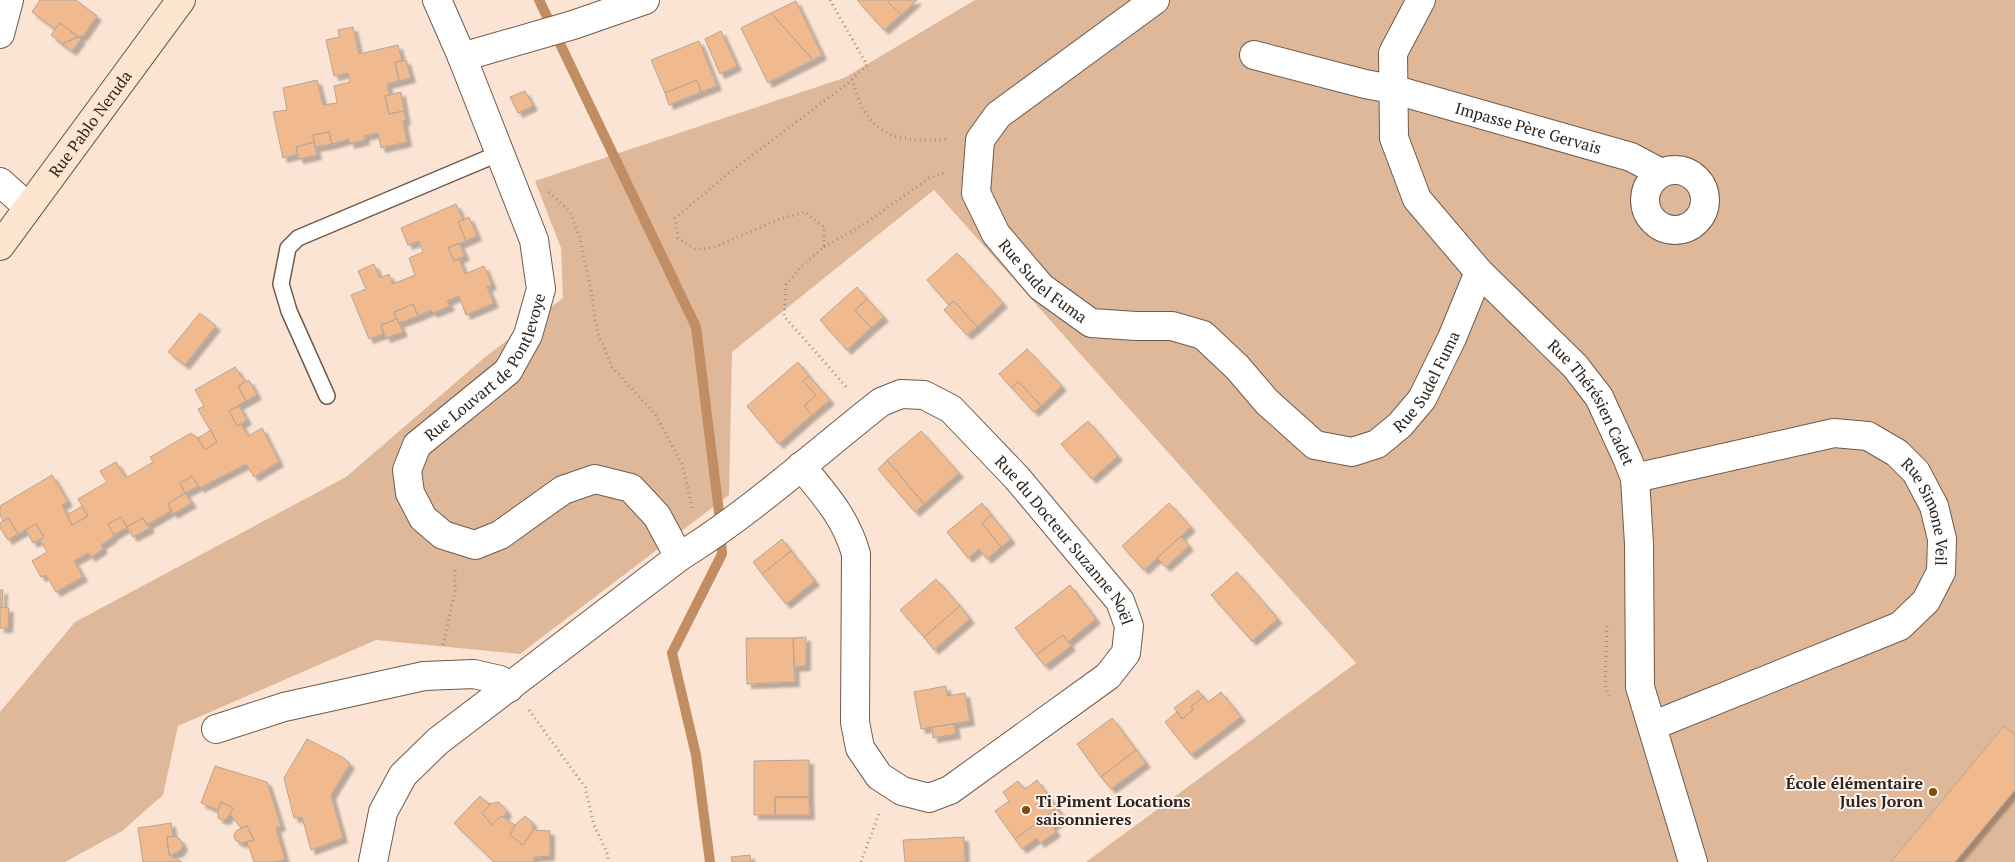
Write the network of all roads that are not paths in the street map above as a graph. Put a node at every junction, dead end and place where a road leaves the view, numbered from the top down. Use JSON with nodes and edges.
{"nodes":[{"id":1,"x":9,"y":0,"type":"edge"},
{"id":2,"x":181,"y":0,"type":"edge"},
{"id":3,"x":437,"y":0,"type":"edge"},
{"id":4,"x":645,"y":0,"type":"edge"},
{"id":5,"x":1155,"y":0,"type":"edge"},
{"id":6,"x":1421,"y":0,"type":"edge"},
{"id":7,"x":0,"y":34,"type":"edge"},
{"id":8,"x":1254,"y":55,"type":"dead end"},
{"id":9,"x":462,"y":57,"type":"junction"},
{"id":10,"x":1392,"y":89,"type":"junction"},
{"id":11,"x":505,"y":165,"type":"junction"},
{"id":12,"x":1661,"y":173,"type":"dead end"},
{"id":13,"x":0,"y":182,"type":"edge"},
{"id":14,"x":28,"y":207,"type":"junction"},
{"id":15,"x":0,"y":246,"type":"edge"},
{"id":16,"x":1479,"y":272,"type":"junction"},
{"id":17,"x":327,"y":396,"type":"dead end"},
{"id":18,"x":801,"y":466,"type":"junction"},
{"id":19,"x":1635,"y":478,"type":"junction"},
{"id":20,"x":679,"y":557,"type":"junction"},
{"id":21,"x":510,"y":687,"type":"junction"},
{"id":22,"x":1652,"y":726,"type":"junction"},
{"id":23,"x":216,"y":729,"type":"dead end"},
{"id":24,"x":373,"y":862,"type":"edge"},
{"id":25,"x":1693,"y":862,"type":"edge"}],
"edges":[{"from":1,"to":7,"type":"street"},
{"from":2,"to":14,"type":"main road","name":"Rue Pablo Neruda"},
{"from":3,"to":9,"type":"street","name":"Rue Louvart de Pontlevoye"},
{"from":4,"to":9,"type":"street"},
{"from":5,"to":16,"type":"street","name":"Rue Sudel Fuma"},
{"from":6,"to":10,"type":"street","name":"Rue Thérésien Cadet"},
{"from":8,"to":10,"type":"street","name":"Impasse Père Gervais"},
{"from":9,"to":11,"type":"street","name":"Rue Louvart de Pontlevoye"},
{"from":10,"to":12,"type":"street","name":"Impasse Père Gervais"},
{"from":10,"to":16,"type":"street","name":"Rue Thérésien Cadet"},
{"from":11,"to":17,"type":"lane"},
{"from":11,"to":20,"type":"street","name":"Rue Louvart de Pontlevoye"},
{"from":13,"to":14,"type":"street"},
{"from":14,"to":15,"type":"main road","name":"Rue Pablo Neruda"},
{"from":16,"to":19,"type":"street","name":"Rue Thérésien Cadet"},
{"from":18,"to":18,"type":"street","name":"Rue du Docteur Suzanne Noël"},
{"from":18,"to":20,"type":"street","name":"Rue du Docteur Suzanne Noël"},
{"from":19,"to":22,"type":"street","name":"Rue Thérésien Cadet"},
{"from":19,"to":22,"type":"street","name":"Rue Simone Veil"},
{"from":20,"to":21,"type":"street"},
{"from":21,"to":23,"type":"street"},
{"from":21,"to":24,"type":"street"},
{"from":22,"to":25,"type":"street","name":"Rue Thérésien Cadet"}]}
